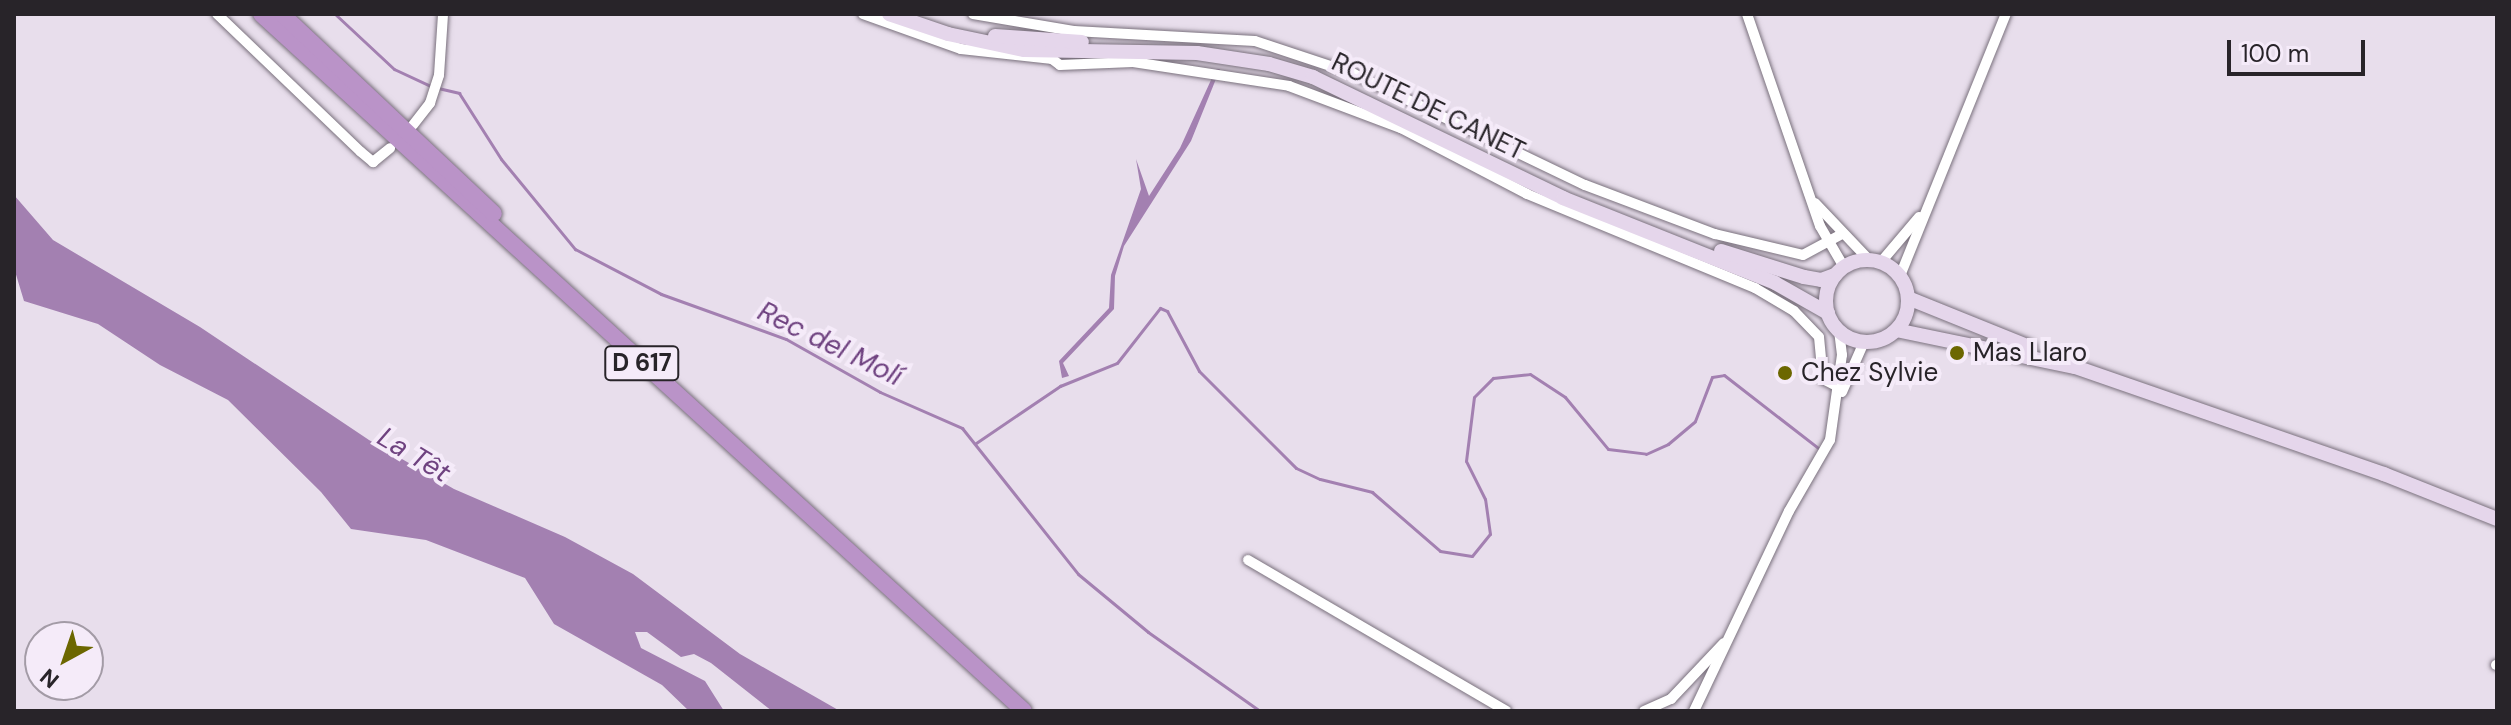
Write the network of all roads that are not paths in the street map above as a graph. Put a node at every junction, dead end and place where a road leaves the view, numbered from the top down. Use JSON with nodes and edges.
{"nodes":[{"id":1,"x":217,"y":14,"type":"edge"},
{"id":2,"x":261,"y":14,"type":"edge"},
{"id":3,"x":282,"y":14,"type":"edge"},
{"id":4,"x":443,"y":14,"type":"edge"},
{"id":5,"x":863,"y":14,"type":"edge"},
{"id":6,"x":889,"y":14,"type":"edge"},
{"id":7,"x":909,"y":14,"type":"edge"},
{"id":8,"x":973,"y":14,"type":"edge"},
{"id":9,"x":1747,"y":14,"type":"edge"},
{"id":10,"x":2006,"y":14,"type":"edge"},
{"id":11,"x":1052,"y":55,"type":"junction"},
{"id":12,"x":413,"y":125,"type":"dead end"},
{"id":13,"x":390,"y":148,"type":"dead end"},
{"id":14,"x":1932,"y":194,"type":"junction"},
{"id":15,"x":1811,"y":199,"type":"junction"},
{"id":16,"x":1842,"y":234,"type":"junction"},
{"id":17,"x":1830,"y":240,"type":"junction"},
{"id":18,"x":1875,"y":261,"type":"junction"},
{"id":19,"x":1840,"y":271,"type":"junction"},
{"id":20,"x":1900,"y":276,"type":"junction"},
{"id":21,"x":1908,"y":298,"type":"junction"},
{"id":22,"x":1828,"y":313,"type":"junction"},
{"id":23,"x":1839,"y":330,"type":"junction"},
{"id":24,"x":1896,"y":330,"type":"junction"},
{"id":25,"x":1864,"y":342,"type":"junction"},
{"id":26,"x":1841,"y":388,"type":"junction"},
{"id":27,"x":2497,"y":513,"type":"edge"},
{"id":28,"x":2497,"y":519,"type":"edge"},
{"id":29,"x":1248,"y":560,"type":"dead end"},
{"id":30,"x":1735,"y":629,"type":"junction"},
{"id":31,"x":1024,"y":711,"type":"edge"},
{"id":32,"x":1039,"y":711,"type":"edge"},
{"id":33,"x":1506,"y":711,"type":"edge"},
{"id":34,"x":1644,"y":711,"type":"edge"},
{"id":35,"x":1694,"y":711,"type":"edge"}],
"edges":[{"from":1,"to":13,"type":"street"},
{"from":2,"to":31,"type":"highway","number":"D 617"},
{"from":3,"to":32,"type":"highway","number":"D 617"},
{"from":4,"to":12,"type":"street"},
{"from":5,"to":11,"type":"street"},
{"from":6,"to":11,"type":"main road","name":"ROUTE DE CANET"},
{"from":7,"to":19,"type":"main road","name":"ROUTE DE CANET"},
{"from":8,"to":17,"type":"street"},
{"from":9,"to":15,"type":"street"},
{"from":10,"to":14,"type":"street"},
{"from":11,"to":22,"type":"main road","name":"ROUTE DE CANET"},
{"from":11,"to":26,"type":"street"},
{"from":14,"to":18,"type":"street"},
{"from":14,"to":20,"type":"street"},
{"from":15,"to":16,"type":"street"},
{"from":15,"to":17,"type":"street"},
{"from":16,"to":17,"type":"street"},
{"from":16,"to":18,"type":"street"},
{"from":17,"to":19,"type":"street"},
{"from":18,"to":19,"type":"main road"},
{"from":18,"to":20,"type":"main road"},
{"from":19,"to":22,"type":"main road"},
{"from":20,"to":21,"type":"main road"},
{"from":21,"to":24,"type":"main road"},
{"from":21,"to":27,"type":"main road"},
{"from":22,"to":23,"type":"main road"},
{"from":23,"to":25,"type":"main road"},
{"from":23,"to":26,"type":"street"},
{"from":24,"to":25,"type":"main road"},
{"from":24,"to":28,"type":"main road"},
{"from":25,"to":26,"type":"street"},
{"from":26,"to":30,"type":"street"},
{"from":29,"to":33,"type":"street"},
{"from":30,"to":34,"type":"street"},
{"from":30,"to":35,"type":"street"}]}
